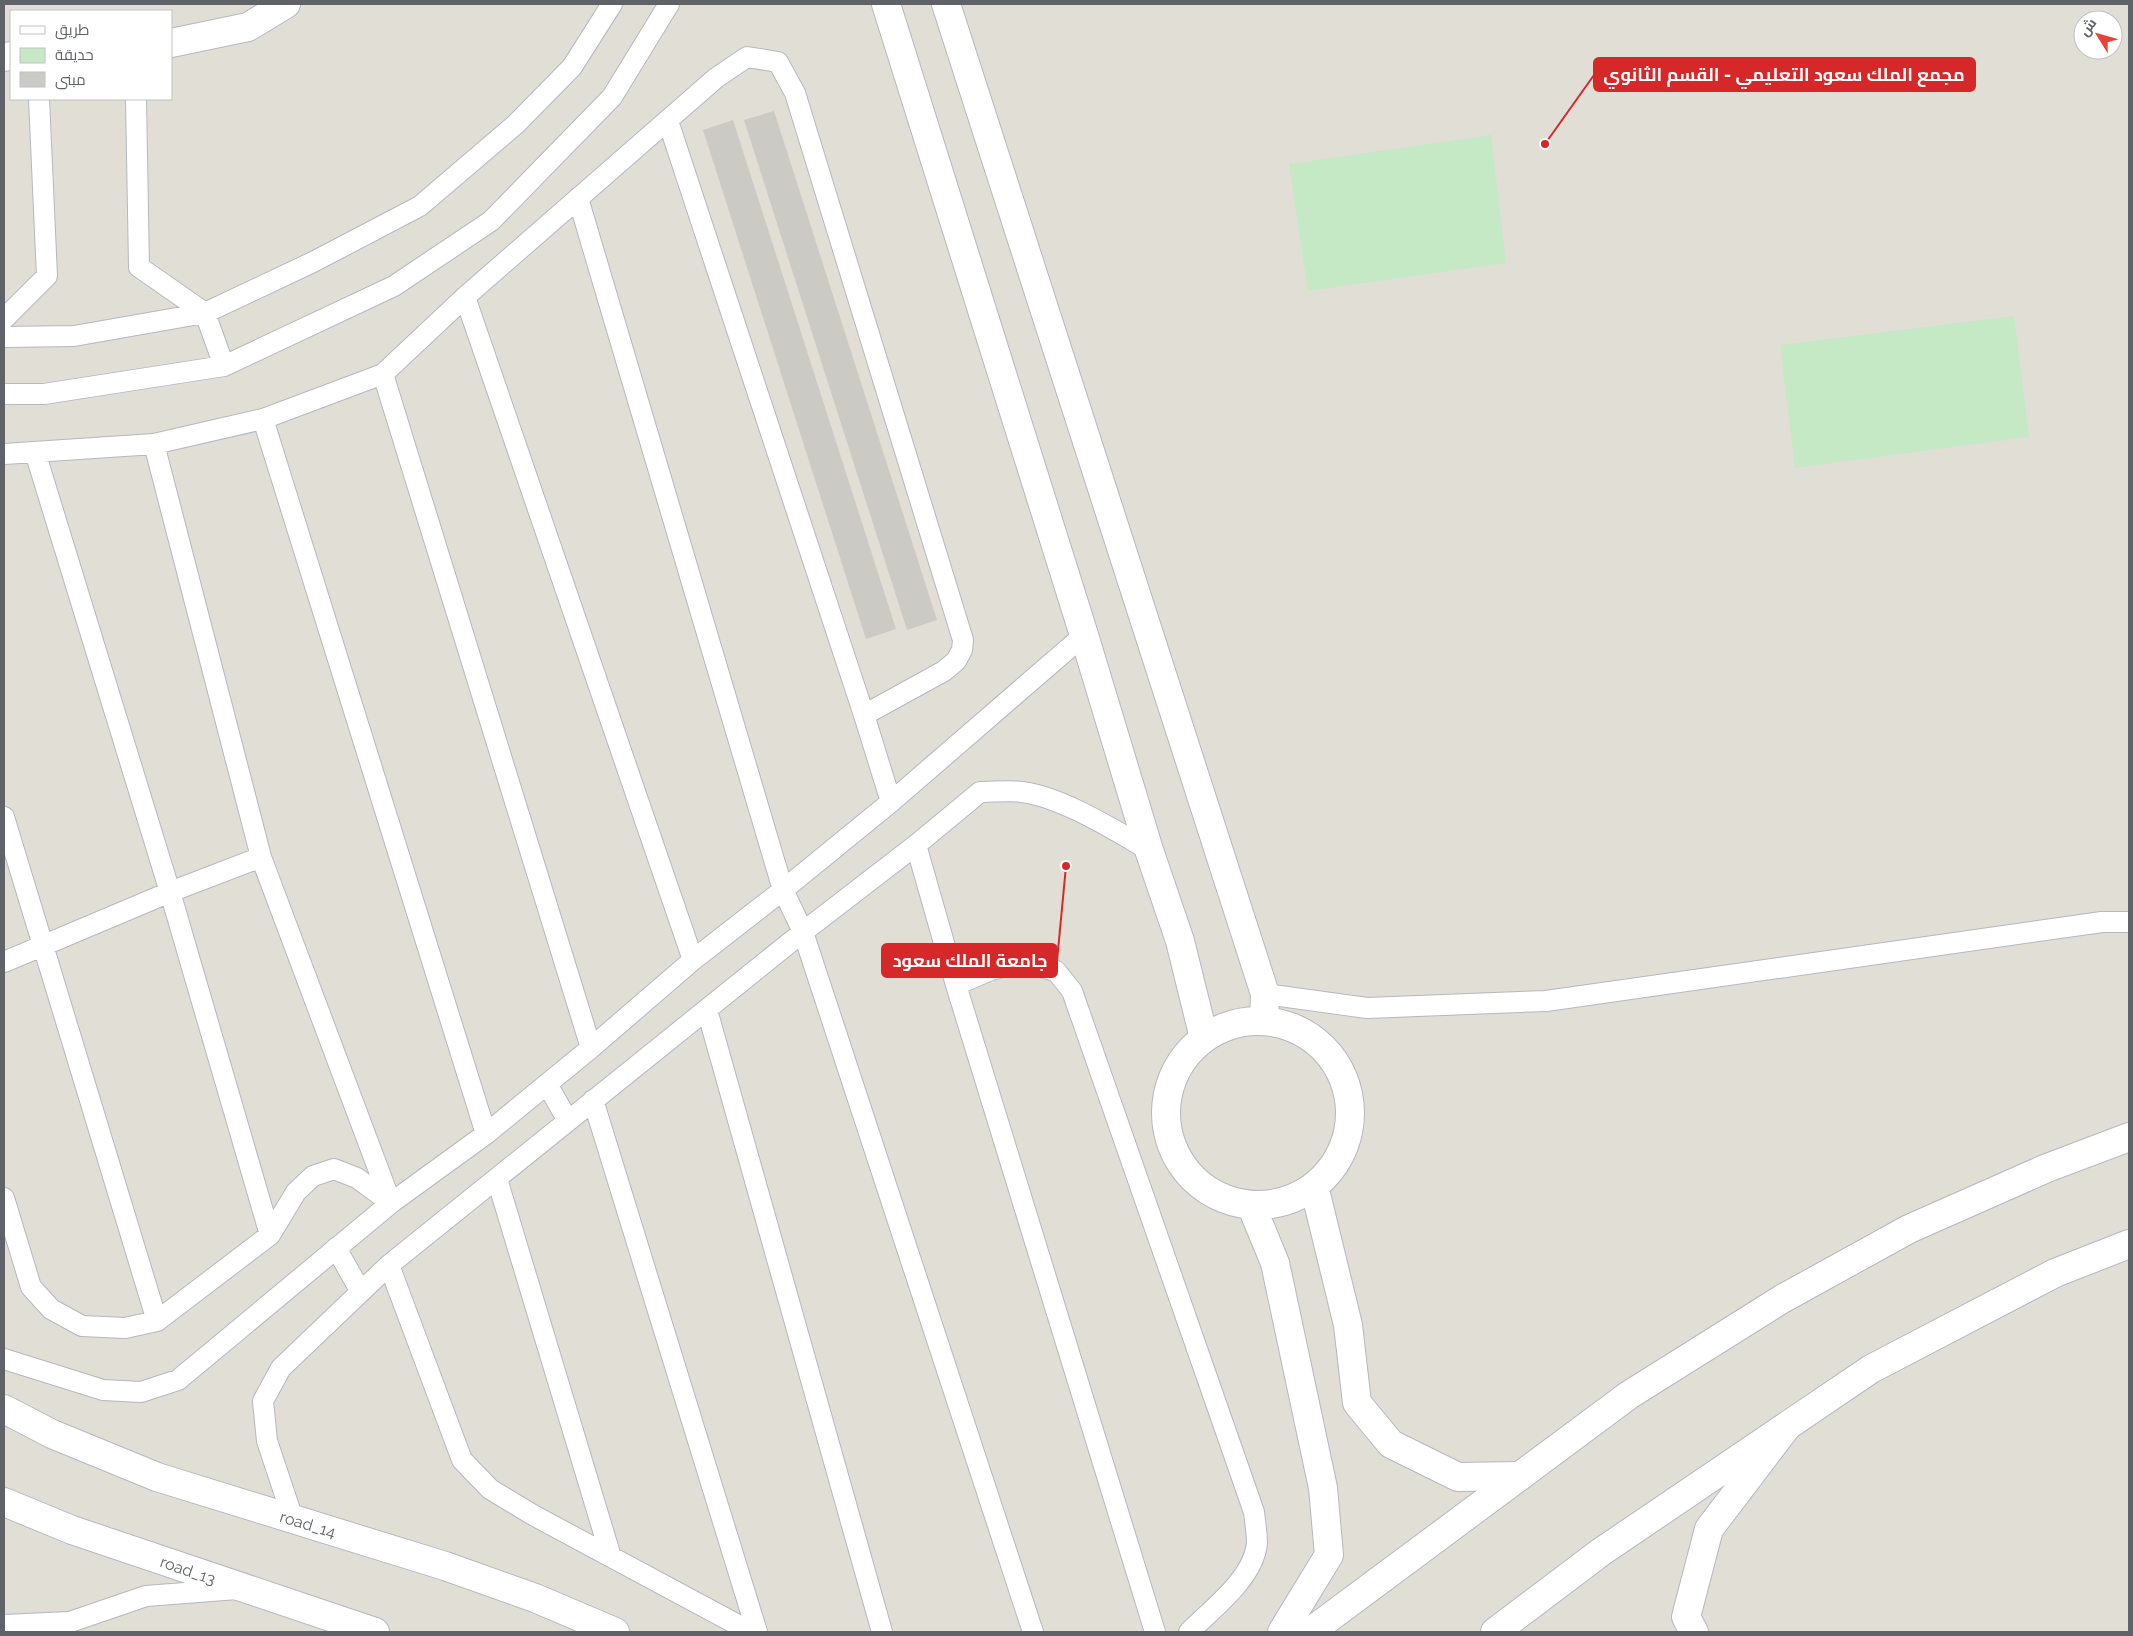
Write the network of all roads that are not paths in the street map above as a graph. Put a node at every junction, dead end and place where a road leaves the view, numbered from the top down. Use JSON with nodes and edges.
{"nodes":[{"id":1,"x":286,"y":4,"type":"edge"},
{"id":2,"x":612,"y":4,"type":"edge"},
{"id":3,"x":669,"y":4,"type":"edge"},
{"id":4,"x":886,"y":4,"type":"edge"},
{"id":5,"x":946,"y":4,"type":"edge"},
{"id":6,"x":172,"y":43,"type":"edge"},
{"id":7,"x":39,"y":100,"type":"edge"},
{"id":8,"x":136,"y":100,"type":"edge"},
{"id":9,"x":668,"y":121,"type":"junction"},
{"id":10,"x":578,"y":198,"type":"junction"},
{"id":11,"x":465,"y":298,"type":"junction"},
{"id":12,"x":205,"y":313,"type":"junction"},
{"id":13,"x":4,"y":319,"type":"edge"},
{"id":14,"x":4,"y":337,"type":"edge"},
{"id":15,"x":224,"y":366,"type":"junction"},
{"id":16,"x":383,"y":374,"type":"junction"},
{"id":17,"x":4,"y":394,"type":"edge"},
{"id":18,"x":263,"y":419,"type":"junction"},
{"id":19,"x":154,"y":444,"type":"junction"},
{"id":20,"x":35,"y":452,"type":"junction"},
{"id":21,"x":4,"y":454,"type":"edge"},
{"id":22,"x":1084,"y":635,"type":"junction"},
{"id":23,"x":864,"y":715,"type":"junction"},
{"id":24,"x":891,"y":802,"type":"junction"},
{"id":25,"x":4,"y":817,"type":"edge"},
{"id":26,"x":916,"y":845,"type":"junction"},
{"id":27,"x":1149,"y":850,"type":"junction"},
{"id":28,"x":261,"y":857,"type":"junction"},
{"id":29,"x":783,"y":890,"type":"junction"},
{"id":30,"x":170,"y":892,"type":"junction"},
{"id":31,"x":2129,"y":922,"type":"edge"},
{"id":32,"x":803,"y":932,"type":"junction"},
{"id":33,"x":44,"y":946,"type":"junction"},
{"id":34,"x":693,"y":960,"type":"junction"},
{"id":35,"x":4,"y":962,"type":"edge"},
{"id":36,"x":956,"y":985,"type":"junction"},
{"id":37,"x":1264,"y":1007,"type":"junction"},
{"id":38,"x":707,"y":1010,"type":"junction"},
{"id":39,"x":1204,"y":1038,"type":"junction"},
{"id":40,"x":591,"y":1048,"type":"junction"},
{"id":41,"x":547,"y":1084,"type":"junction"},
{"id":42,"x":594,"y":1100,"type":"junction"},
{"id":43,"x":568,"y":1121,"type":"junction"},
{"id":44,"x":486,"y":1134,"type":"junction"},
{"id":45,"x":2129,"y":1137,"type":"edge"},
{"id":46,"x":497,"y":1179,"type":"junction"},
{"id":47,"x":1314,"y":1186,"type":"junction"},
{"id":48,"x":4,"y":1198,"type":"edge"},
{"id":49,"x":391,"y":1203,"type":"junction"},
{"id":50,"x":1250,"y":1205,"type":"junction"},
{"id":51,"x":270,"y":1235,"type":"junction"},
{"id":52,"x":2129,"y":1244,"type":"edge"},
{"id":53,"x":336,"y":1248,"type":"junction"},
{"id":54,"x":390,"y":1265,"type":"junction"},
{"id":55,"x":361,"y":1292,"type":"junction"},
{"id":56,"x":157,"y":1321,"type":"junction"},
{"id":57,"x":4,"y":1359,"type":"edge"},
{"id":58,"x":4,"y":1409,"type":"edge"},
{"id":59,"x":1789,"y":1423,"type":"junction"},
{"id":60,"x":1520,"y":1476,"type":"junction"},
{"id":61,"x":4,"y":1502,"type":"edge"},
{"id":62,"x":293,"y":1519,"type":"junction"},
{"id":63,"x":611,"y":1557,"type":"junction"},
{"id":64,"x":244,"y":1589,"type":"junction"},
{"id":65,"x":4,"y":1625,"type":"edge"},
{"id":66,"x":1685,"y":1627,"type":"edge"},
{"id":67,"x":375,"y":1632,"type":"edge"},
{"id":68,"x":615,"y":1632,"type":"edge"},
{"id":69,"x":751,"y":1632,"type":"edge"},
{"id":70,"x":757,"y":1632,"type":"edge"},
{"id":71,"x":882,"y":1632,"type":"edge"},
{"id":72,"x":1033,"y":1632,"type":"edge"},
{"id":73,"x":1155,"y":1632,"type":"edge"},
{"id":74,"x":1189,"y":1632,"type":"edge"},
{"id":75,"x":1282,"y":1632,"type":"edge"},
{"id":76,"x":1310,"y":1632,"type":"edge"},
{"id":77,"x":1495,"y":1632,"type":"edge"}],
"edges":[{"from":1,"to":6,"type":"street"},
{"from":2,"to":12,"type":"lane"},
{"from":3,"to":15,"type":"lane"},
{"from":4,"to":22,"type":"street"},
{"from":5,"to":37,"type":"street"},
{"from":7,"to":13,"type":"lane"},
{"from":8,"to":12,"type":"lane"},
{"from":9,"to":10,"type":"lane"},
{"from":9,"to":23,"type":"lane"},
{"from":9,"to":23,"type":"lane"},
{"from":10,"to":11,"type":"lane"},
{"from":10,"to":29,"type":"lane"},
{"from":11,"to":16,"type":"lane"},
{"from":11,"to":34,"type":"lane"},
{"from":12,"to":14,"type":"lane"},
{"from":12,"to":15,"type":"lane"},
{"from":15,"to":17,"type":"lane"},
{"from":16,"to":18,"type":"lane"},
{"from":16,"to":40,"type":"lane"},
{"from":18,"to":19,"type":"lane"},
{"from":18,"to":44,"type":"lane"},
{"from":19,"to":20,"type":"lane"},
{"from":19,"to":28,"type":"lane"},
{"from":20,"to":21,"type":"lane"},
{"from":20,"to":30,"type":"lane"},
{"from":22,"to":24,"type":"lane"},
{"from":22,"to":27,"type":"street"},
{"from":23,"to":24,"type":"lane"},
{"from":24,"to":29,"type":"lane"},
{"from":25,"to":33,"type":"lane"},
{"from":26,"to":27,"type":"lane"},
{"from":26,"to":32,"type":"lane"},
{"from":26,"to":36,"type":"lane"},
{"from":27,"to":39,"type":"street"},
{"from":28,"to":30,"type":"lane"},
{"from":28,"to":49,"type":"lane"},
{"from":29,"to":32,"type":"lane"},
{"from":29,"to":34,"type":"lane"},
{"from":30,"to":33,"type":"lane"},
{"from":30,"to":51,"type":"lane"},
{"from":31,"to":37,"type":"lane"},
{"from":32,"to":38,"type":"lane"},
{"from":32,"to":72,"type":"lane"},
{"from":33,"to":35,"type":"lane"},
{"from":33,"to":56,"type":"lane"},
{"from":34,"to":40,"type":"lane"},
{"from":36,"to":73,"type":"lane"},
{"from":36,"to":74,"type":"lane"},
{"from":37,"to":39,"type":"street"},
{"from":37,"to":47,"type":"street"},
{"from":38,"to":42,"type":"lane"},
{"from":38,"to":71,"type":"lane"},
{"from":39,"to":50,"type":"street"},
{"from":40,"to":41,"type":"lane"},
{"from":41,"to":43,"type":"lane"},
{"from":41,"to":44,"type":"lane"},
{"from":42,"to":43,"type":"lane"},
{"from":42,"to":70,"type":"lane"},
{"from":43,"to":46,"type":"lane"},
{"from":44,"to":49,"type":"lane"},
{"from":45,"to":60,"type":"street"},
{"from":46,"to":54,"type":"lane"},
{"from":46,"to":63,"type":"lane"},
{"from":47,"to":50,"type":"street"},
{"from":47,"to":60,"type":"street"},
{"from":48,"to":56,"type":"lane"},
{"from":49,"to":51,"type":"lane"},
{"from":49,"to":53,"type":"lane"},
{"from":50,"to":75,"type":"street"},
{"from":51,"to":56,"type":"lane"},
{"from":52,"to":59,"type":"street"},
{"from":53,"to":55,"type":"lane"},
{"from":53,"to":57,"type":"lane"},
{"from":54,"to":55,"type":"lane"},
{"from":54,"to":63,"type":"lane"},
{"from":55,"to":62,"type":"lane"},
{"from":58,"to":62,"type":"street","name":"road_14"},
{"from":59,"to":66,"type":"street"},
{"from":59,"to":77,"type":"street"},
{"from":60,"to":76,"type":"street"},
{"from":61,"to":64,"type":"street","name":"road_13"},
{"from":62,"to":68,"type":"street","name":"road_14"},
{"from":63,"to":69,"type":"lane"},
{"from":64,"to":65,"type":"lane"},
{"from":64,"to":67,"type":"street","name":"road_13"}]}
